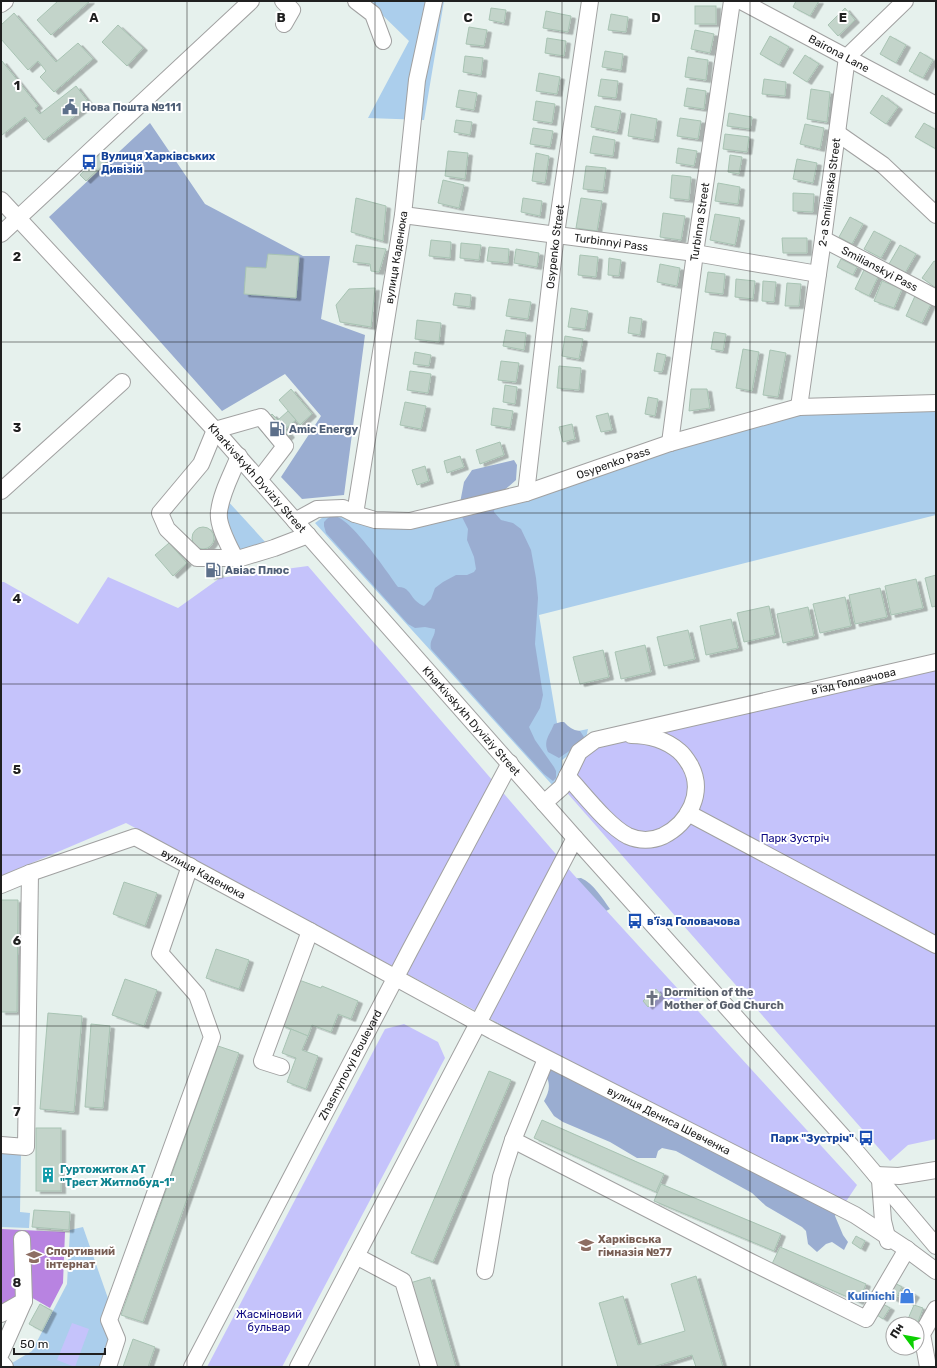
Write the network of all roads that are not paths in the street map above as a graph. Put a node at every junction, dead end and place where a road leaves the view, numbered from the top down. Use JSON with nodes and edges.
{"nodes":[{"id":1,"x":5,"y":1,"type":"edge"},
{"id":2,"x":251,"y":1,"type":"edge"},
{"id":3,"x":283,"y":1,"type":"edge"},
{"id":4,"x":356,"y":1,"type":"edge"},
{"id":5,"x":434,"y":1,"type":"edge"},
{"id":6,"x":590,"y":1,"type":"edge"},
{"id":7,"x":732,"y":1,"type":"edge"},
{"id":8,"x":741,"y":1,"type":"edge"},
{"id":9,"x":905,"y":1,"type":"edge"},
{"id":10,"x":1,"y":4,"type":"edge"},
{"id":11,"x":284,"y":24,"type":"dead end"},
{"id":12,"x":383,"y":41,"type":"dead end"},
{"id":13,"x":847,"y":57,"type":"junction"},
{"id":14,"x":936,"y":105,"type":"edge"},
{"id":15,"x":837,"y":133,"type":"junction"},
{"id":16,"x":1,"y":200,"type":"edge"},
{"id":17,"x":404,"y":215,"type":"junction"},
{"id":18,"x":936,"y":215,"type":"edge"},
{"id":19,"x":18,"y":218,"type":"junction"},
{"id":20,"x":1,"y":234,"type":"edge"},
{"id":21,"x":556,"y":234,"type":"junction"},
{"id":22,"x":823,"y":239,"type":"junction"},
{"id":23,"x":696,"y":253,"type":"junction"},
{"id":24,"x":818,"y":274,"type":"junction"},
{"id":25,"x":936,"y":298,"type":"edge"},
{"id":26,"x":122,"y":382,"type":"dead end"},
{"id":27,"x":936,"y":403,"type":"edge"},
{"id":28,"x":798,"y":407,"type":"junction"},
{"id":29,"x":215,"y":430,"type":"junction"},
{"id":30,"x":670,"y":443,"type":"junction"},
{"id":31,"x":239,"y":456,"type":"junction"},
{"id":32,"x":259,"y":480,"type":"junction"},
{"id":33,"x":1,"y":491,"type":"edge"},
{"id":34,"x":526,"y":493,"type":"junction"},
{"id":35,"x":355,"y":514,"type":"junction"},
{"id":36,"x":295,"y":520,"type":"junction"},
{"id":37,"x":308,"y":535,"type":"junction"},
{"id":38,"x":235,"y":558,"type":"junction"},
{"id":39,"x":936,"y":662,"type":"edge"},
{"id":40,"x":612,"y":736,"type":"junction"},
{"id":41,"x":510,"y":763,"type":"junction"},
{"id":42,"x":568,"y":776,"type":"junction"},
{"id":43,"x":544,"y":803,"type":"junction"},
{"id":44,"x":688,"y":813,"type":"junction"},
{"id":45,"x":574,"y":838,"type":"junction"},
{"id":46,"x":190,"y":866,"type":"junction"},
{"id":47,"x":30,"y":873,"type":"junction"},
{"id":48,"x":1,"y":885,"type":"edge"},
{"id":49,"x":310,"y":931,"type":"junction"},
{"id":50,"x":936,"y":945,"type":"edge"},
{"id":51,"x":396,"y":979,"type":"junction"},
{"id":52,"x":478,"y":1023,"type":"junction"},
{"id":53,"x":546,"y":1059,"type":"junction"},
{"id":54,"x":281,"y":1068,"type":"dead end"},
{"id":55,"x":513,"y":1140,"type":"junction"},
{"id":56,"x":1,"y":1145,"type":"edge"},
{"id":57,"x":936,"y":1170,"type":"edge"},
{"id":58,"x":878,"y":1177,"type":"junction"},
{"id":59,"x":886,"y":1235,"type":"junction"},
{"id":60,"x":22,"y":1239,"type":"dead end"},
{"id":61,"x":936,"y":1246,"type":"edge"},
{"id":62,"x":904,"y":1254,"type":"junction"},
{"id":63,"x":356,"y":1256,"type":"junction"},
{"id":64,"x":485,"y":1271,"type":"dead end"},
{"id":65,"x":936,"y":1271,"type":"edge"},
{"id":66,"x":24,"y":1301,"type":"junction"},
{"id":67,"x":936,"y":1309,"type":"edge"},
{"id":68,"x":1,"y":1314,"type":"edge"},
{"id":69,"x":1,"y":1353,"type":"edge"},
{"id":70,"x":1,"y":1362,"type":"edge"},
{"id":71,"x":304,"y":1365,"type":"edge"},
{"id":72,"x":6,"y":1367,"type":"edge"},
{"id":73,"x":108,"y":1367,"type":"edge"},
{"id":74,"x":192,"y":1367,"type":"edge"},
{"id":75,"x":429,"y":1367,"type":"edge"},
{"id":76,"x":928,"y":1367,"type":"edge"}],
"edges":[{"from":1,"to":10,"type":"street"},
{"from":2,"to":19,"type":"street"},
{"from":3,"to":11,"type":"street"},
{"from":4,"to":12,"type":"street"},
{"from":5,"to":17,"type":"street","name":"вулиця Каденюка"},
{"from":6,"to":21,"type":"street","name":"Osypenko Street"},
{"from":7,"to":23,"type":"street","name":"Turbinna Street"},
{"from":8,"to":13,"type":"street","name":"Bairona Lane"},
{"from":9,"to":13,"type":"street"},
{"from":13,"to":14,"type":"street","name":"Bairona Lane"},
{"from":13,"to":15,"type":"street","name":"2-a Smilianska Street"},
{"from":15,"to":18,"type":"street"},
{"from":15,"to":22,"type":"street","name":"2-a Smilianska Street"},
{"from":16,"to":19,"type":"street","name":"Kharkivskykh Dyviziy Street"},
{"from":17,"to":21,"type":"street","name":"Turbinnyi Pass"},
{"from":17,"to":35,"type":"street","name":"вулиця Каденюка"},
{"from":19,"to":20,"type":"street"},
{"from":19,"to":29,"type":"street","name":"Kharkivskykh Dyviziy Street"},
{"from":21,"to":23,"type":"street","name":"Turbinnyi Pass"},
{"from":21,"to":34,"type":"street","name":"Osypenko Street"},
{"from":22,"to":24,"type":"street","name":"2-a Smilianska Street"},
{"from":22,"to":25,"type":"street","name":"Smilianskyi Pass"},
{"from":23,"to":24,"type":"street","name":"Turbinnyi Pass"},
{"from":23,"to":30,"type":"street","name":"Turbinna Street"},
{"from":24,"to":28,"type":"street","name":"2-a Smilianska Street"},
{"from":26,"to":33,"type":"street"},
{"from":27,"to":28,"type":"street","name":"Osypenko Pass"},
{"from":28,"to":30,"type":"street","name":"Osypenko Pass"},
{"from":29,"to":31,"type":"street","name":"Kharkivskykh Dyviziy Street"},
{"from":29,"to":32,"type":"street"},
{"from":29,"to":38,"type":"street"},
{"from":30,"to":34,"type":"street","name":"Osypenko Pass"},
{"from":31,"to":32,"type":"street","name":"Kharkivskykh Dyviziy Street"},
{"from":31,"to":38,"type":"street"},
{"from":32,"to":36,"type":"street","name":"Kharkivskykh Dyviziy Street"},
{"from":34,"to":35,"type":"street","name":"Osypenko Pass"},
{"from":35,"to":36,"type":"street","name":"Osypenko Pass"},
{"from":36,"to":37,"type":"street","name":"Kharkivskykh Dyviziy Street"},
{"from":37,"to":38,"type":"street"},
{"from":37,"to":41,"type":"street","name":"Kharkivskykh Dyviziy Street"},
{"from":39,"to":40,"type":"street","name":"в'їзд Головачова"},
{"from":40,"to":42,"type":"street","name":"в'їзд Головачова"},
{"from":40,"to":44,"type":"street"},
{"from":41,"to":43,"type":"street","name":"Kharkivskykh Dyviziy Street"},
{"from":41,"to":51,"type":"street","name":"Zhasmynovyi Boulevard"},
{"from":42,"to":43,"type":"street","name":"в'їзд Головачова"},
{"from":42,"to":44,"type":"street"},
{"from":43,"to":45,"type":"street","name":"Kharkivskykh Dyviziy Street"},
{"from":44,"to":50,"type":"street"},
{"from":45,"to":52,"type":"street"},
{"from":45,"to":58,"type":"street","name":"Kharkivskykh Dyviziy Street"},
{"from":46,"to":47,"type":"street","name":"вулиця Каденюка"},
{"from":46,"to":49,"type":"street","name":"вулиця Каденюка"},
{"from":46,"to":73,"type":"street"},
{"from":47,"to":48,"type":"street","name":"вулиця Каденюка"},
{"from":47,"to":56,"type":"street"},
{"from":49,"to":51,"type":"street","name":"вулиця Каденюка"},
{"from":49,"to":54,"type":"street"},
{"from":51,"to":52,"type":"street","name":"вулиця Дениса Шевченка"},
{"from":51,"to":74,"type":"street","name":"Zhasmynovyi Boulevard"},
{"from":52,"to":53,"type":"street","name":"вулиця Дениса Шевченка"},
{"from":52,"to":63,"type":"street"},
{"from":53,"to":55,"type":"street"},
{"from":53,"to":59,"type":"street","name":"вулиця Дениса Шевченка"},
{"from":55,"to":62,"type":"street"},
{"from":55,"to":64,"type":"street"},
{"from":57,"to":58,"type":"street"},
{"from":58,"to":59,"type":"street"},
{"from":58,"to":61,"type":"street","name":"Kharkivskykh Dyviziy Street"},
{"from":59,"to":62,"type":"street","name":"вулиця Дениса Шевченка"},
{"from":60,"to":66,"type":"street"},
{"from":62,"to":65,"type":"street","name":"вулиця Дениса Шевченка"},
{"from":63,"to":71,"type":"street"},
{"from":63,"to":75,"type":"street"},
{"from":66,"to":68,"type":"street"},
{"from":66,"to":69,"type":"street"},
{"from":67,"to":76,"type":"street"},
{"from":70,"to":72,"type":"street"}]}
